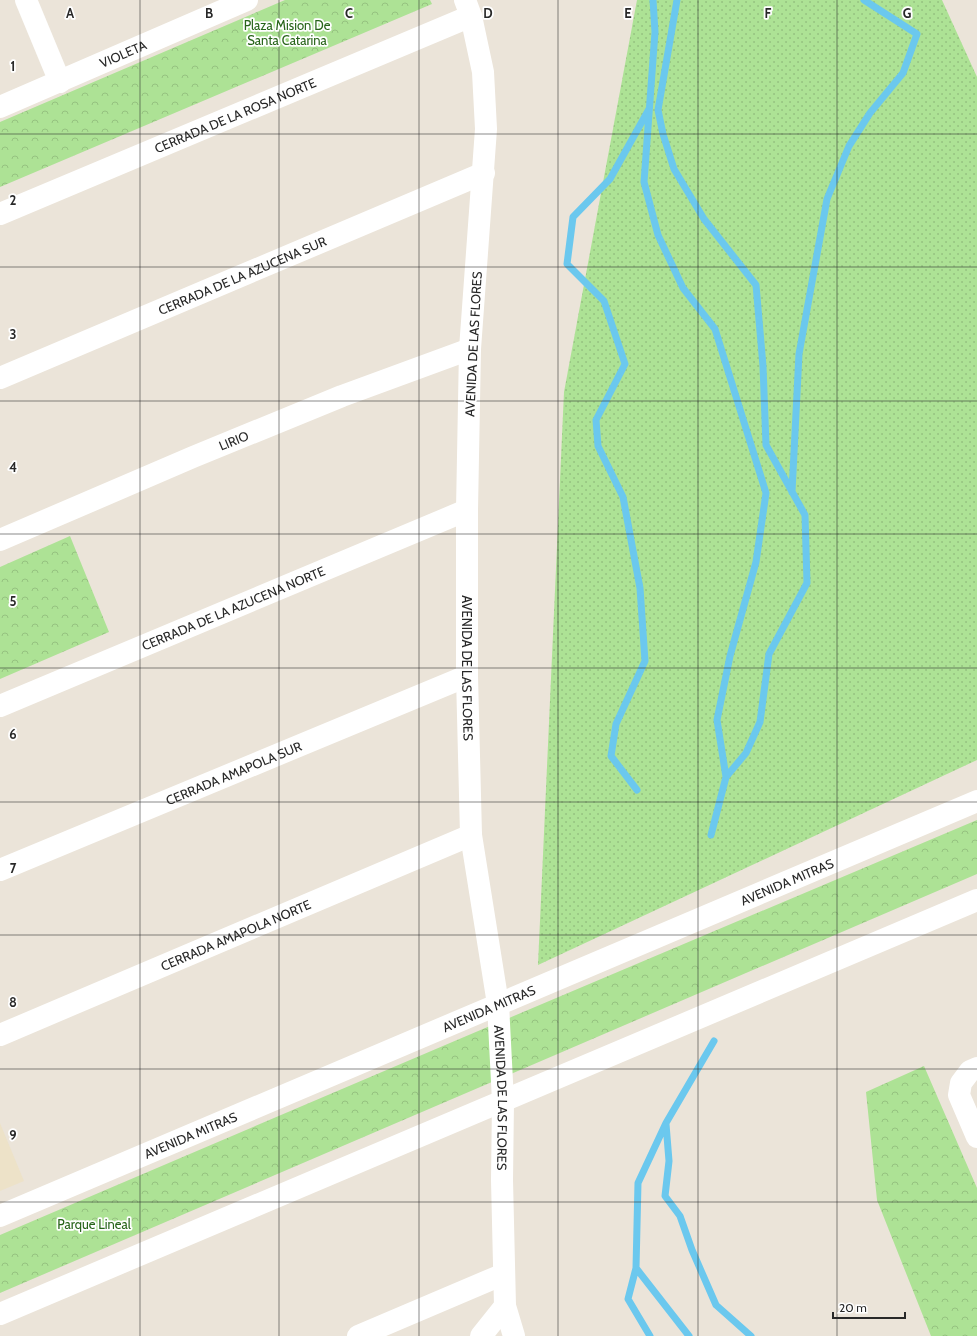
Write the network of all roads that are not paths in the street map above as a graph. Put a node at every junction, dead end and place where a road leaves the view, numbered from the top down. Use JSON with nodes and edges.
{"nodes":[{"id":1,"x":26,"y":0,"type":"edge"},
{"id":2,"x":247,"y":0,"type":"edge"},
{"id":3,"x":468,"y":8,"type":"edge"},
{"id":4,"x":60,"y":82,"type":"junction"},
{"id":5,"x":0,"y":107,"type":"edge"},
{"id":6,"x":484,"y":173,"type":"junction"},
{"id":7,"x":0,"y":214,"type":"edge"},
{"id":8,"x":470,"y":348,"type":"junction"},
{"id":9,"x":0,"y":378,"type":"edge"},
{"id":10,"x":467,"y":510,"type":"junction"},
{"id":11,"x":0,"y":540,"type":"edge"},
{"id":12,"x":467,"y":676,"type":"junction"},
{"id":13,"x":0,"y":706,"type":"edge"},
{"id":14,"x":977,"y":801,"type":"edge"},
{"id":15,"x":471,"y":835,"type":"junction"},
{"id":16,"x":0,"y":870,"type":"edge"},
{"id":17,"x":977,"y":900,"type":"edge"},
{"id":18,"x":498,"y":1004,"type":"junction"},
{"id":19,"x":0,"y":1035,"type":"edge"},
{"id":20,"x":977,"y":1068,"type":"edge"},
{"id":21,"x":503,"y":1101,"type":"junction"},
{"id":22,"x":977,"y":1137,"type":"edge"},
{"id":23,"x":0,"y":1216,"type":"edge"},
{"id":24,"x":504,"y":1274,"type":"junction"},
{"id":25,"x":505,"y":1306,"type":"junction"},
{"id":26,"x":0,"y":1314,"type":"edge"},
{"id":27,"x":358,"y":1336,"type":"edge"},
{"id":28,"x":481,"y":1336,"type":"edge"},
{"id":29,"x":514,"y":1336,"type":"edge"}],
"edges":[{"from":1,"to":4,"type":"street"},
{"from":2,"to":4,"type":"street","name":"VIOLETA"},
{"from":3,"to":6,"type":"street","name":"AVENIDA DE LAS FLORES"},
{"from":3,"to":7,"type":"street","name":"CERRADA DE LA ROSA NORTE"},
{"from":4,"to":5,"type":"street","name":"VIOLETA"},
{"from":6,"to":8,"type":"street","name":"AVENIDA DE LAS FLORES"},
{"from":6,"to":9,"type":"street","name":"CERRADA DE LA AZUCENA SUR"},
{"from":8,"to":10,"type":"street","name":"AVENIDA DE LAS FLORES"},
{"from":8,"to":11,"type":"street","name":"LIRIO"},
{"from":10,"to":12,"type":"street","name":"AVENIDA DE LAS FLORES"},
{"from":10,"to":13,"type":"street","name":"CERRADA DE LA AZUCENA NORTE"},
{"from":12,"to":15,"type":"street","name":"AVENIDA DE LAS FLORES"},
{"from":12,"to":16,"type":"street","name":"CERRADA AMAPOLA SUR"},
{"from":14,"to":18,"type":"street","name":"AVENIDA MITRAS"},
{"from":15,"to":18,"type":"street","name":"AVENIDA DE LAS FLORES"},
{"from":15,"to":19,"type":"street","name":"CERRADA AMAPOLA NORTE"},
{"from":17,"to":21,"type":"street"},
{"from":18,"to":21,"type":"street","name":"AVENIDA DE LAS FLORES"},
{"from":18,"to":23,"type":"street","name":"AVENIDA MITRAS"},
{"from":20,"to":22,"type":"street"},
{"from":21,"to":24,"type":"street","name":"AVENIDA DE LAS FLORES"},
{"from":21,"to":26,"type":"street"},
{"from":24,"to":25,"type":"street","name":"AVENIDA DE LAS FLORES"},
{"from":24,"to":27,"type":"street"},
{"from":25,"to":28,"type":"street"},
{"from":25,"to":29,"type":"street","name":"AVENIDA DE LAS FLORES"}]}
